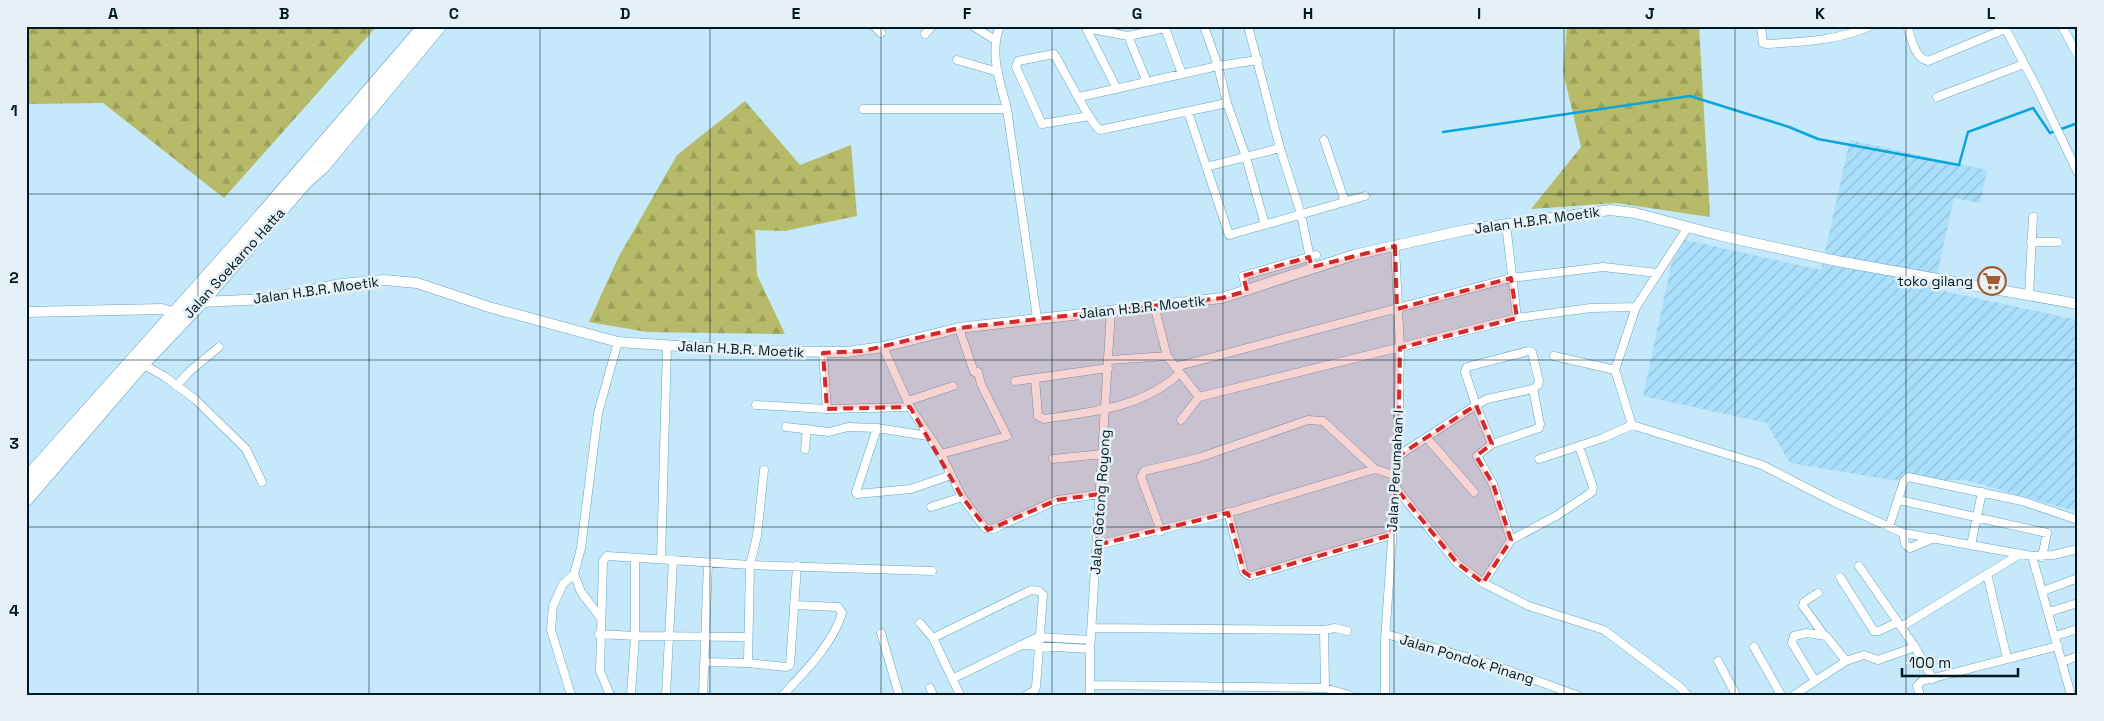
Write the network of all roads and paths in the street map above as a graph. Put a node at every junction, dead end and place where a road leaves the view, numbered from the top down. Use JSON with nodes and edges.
{"nodes":[{"id":1,"x":425,"y":26,"type":"edge"},
{"id":2,"x":439,"y":26,"type":"edge"},
{"id":3,"x":874,"y":26,"type":"edge"},
{"id":4,"x":932,"y":26,"type":"edge"},
{"id":5,"x":973,"y":26,"type":"edge"},
{"id":6,"x":1000,"y":26,"type":"edge"},
{"id":7,"x":1204,"y":26,"type":"edge"},
{"id":8,"x":1248,"y":26,"type":"edge"},
{"id":9,"x":1761,"y":26,"type":"edge"},
{"id":10,"x":1870,"y":26,"type":"edge"},
{"id":11,"x":1908,"y":26,"type":"edge"},
{"id":12,"x":2062,"y":26,"type":"edge"},
{"id":13,"x":2004,"y":27,"type":"edge"},
{"id":14,"x":1854,"y":29,"type":"edge"},
{"id":15,"x":881,"y":33,"type":"dead end"},
{"id":16,"x":925,"y":34,"type":"dead end"},
{"id":17,"x":1128,"y":36,"type":"junction"},
{"id":18,"x":995,"y":40,"type":"junction"},
{"id":19,"x":2078,"y":56,"type":"edge"},
{"id":20,"x":957,"y":60,"type":"dead end"},
{"id":21,"x":1258,"y":60,"type":"junction"},
{"id":22,"x":2024,"y":64,"type":"junction"},
{"id":23,"x":1218,"y":66,"type":"junction"},
{"id":24,"x":998,"y":72,"type":"junction"},
{"id":25,"x":1182,"y":74,"type":"junction"},
{"id":26,"x":1147,"y":82,"type":"junction"},
{"id":27,"x":1117,"y":89,"type":"junction"},
{"id":28,"x":1079,"y":97,"type":"junction"},
{"id":29,"x":1938,"y":97,"type":"dead end"},
{"id":30,"x":1227,"y":103,"type":"junction"},
{"id":31,"x":863,"y":109,"type":"dead end"},
{"id":32,"x":1007,"y":109,"type":"junction"},
{"id":33,"x":1188,"y":112,"type":"junction"},
{"id":34,"x":1089,"y":116,"type":"junction"},
{"id":35,"x":1324,"y":140,"type":"dead end"},
{"id":36,"x":1280,"y":148,"type":"junction"},
{"id":37,"x":1246,"y":157,"type":"junction"},
{"id":38,"x":1206,"y":167,"type":"junction"},
{"id":39,"x":2078,"y":172,"type":"edge"},
{"id":40,"x":1366,"y":196,"type":"dead end"},
{"id":41,"x":1345,"y":202,"type":"junction"},
{"id":42,"x":1301,"y":214,"type":"junction"},
{"id":43,"x":2033,"y":217,"type":"dead end"},
{"id":44,"x":1506,"y":224,"type":"junction"},
{"id":45,"x":1265,"y":225,"type":"junction"},
{"id":46,"x":1688,"y":227,"type":"junction"},
{"id":47,"x":2031,"y":242,"type":"junction"},
{"id":48,"x":2058,"y":242,"type":"dead end"},
{"id":49,"x":1395,"y":246,"type":"junction"},
{"id":50,"x":1313,"y":256,"type":"junction"},
{"id":51,"x":1316,"y":267,"type":"junction"},
{"id":52,"x":1658,"y":273,"type":"junction"},
{"id":53,"x":1512,"y":278,"type":"junction"},
{"id":54,"x":1247,"y":291,"type":"junction"},
{"id":55,"x":2029,"y":296,"type":"junction"},
{"id":56,"x":201,"y":302,"type":"junction"},
{"id":57,"x":2078,"y":304,"type":"edge"},
{"id":58,"x":1154,"y":305,"type":"junction"},
{"id":59,"x":1636,"y":307,"type":"junction"},
{"id":60,"x":1397,"y":309,"type":"junction"},
{"id":61,"x":1111,"y":310,"type":"junction"},
{"id":62,"x":26,"y":312,"type":"edge"},
{"id":63,"x":175,"y":313,"type":"junction"},
{"id":64,"x":1037,"y":318,"type":"junction"},
{"id":65,"x":1517,"y":318,"type":"junction"},
{"id":66,"x":959,"y":328,"type":"junction"},
{"id":67,"x":618,"y":342,"type":"junction"},
{"id":68,"x":667,"y":346,"type":"junction"},
{"id":69,"x":219,"y":347,"type":"dead end"},
{"id":70,"x":883,"y":347,"type":"junction"},
{"id":71,"x":1400,"y":348,"type":"junction"},
{"id":72,"x":823,"y":353,"type":"junction"},
{"id":73,"x":1166,"y":356,"type":"junction"},
{"id":74,"x":1554,"y":356,"type":"dead end"},
{"id":75,"x":142,"y":364,"type":"junction"},
{"id":76,"x":1109,"y":364,"type":"junction"},
{"id":77,"x":1175,"y":366,"type":"junction"},
{"id":78,"x":1615,"y":370,"type":"junction"},
{"id":79,"x":1179,"y":374,"type":"junction"},
{"id":80,"x":1035,"y":378,"type":"junction"},
{"id":81,"x":1015,"y":380,"type":"dead end"},
{"id":82,"x":176,"y":386,"type":"junction"},
{"id":83,"x":952,"y":386,"type":"dead end"},
{"id":84,"x":1533,"y":389,"type":"junction"},
{"id":85,"x":1198,"y":397,"type":"junction"},
{"id":86,"x":909,"y":404,"type":"junction"},
{"id":87,"x":756,"y":405,"type":"dead end"},
{"id":88,"x":1476,"y":405,"type":"junction"},
{"id":89,"x":827,"y":409,"type":"junction"},
{"id":90,"x":1106,"y":410,"type":"junction"},
{"id":91,"x":1181,"y":420,"type":"dead end"},
{"id":92,"x":1632,"y":425,"type":"junction"},
{"id":93,"x":786,"y":427,"type":"dead end"},
{"id":94,"x":877,"y":428,"type":"junction"},
{"id":95,"x":807,"y":430,"type":"junction"},
{"id":96,"x":928,"y":436,"type":"junction"},
{"id":97,"x":1427,"y":438,"type":"junction"},
{"id":98,"x":1492,"y":444,"type":"junction"},
{"id":99,"x":1579,"y":446,"type":"junction"},
{"id":100,"x":805,"y":449,"type":"dead end"},
{"id":101,"x":941,"y":454,"type":"junction"},
{"id":102,"x":1103,"y":454,"type":"junction"},
{"id":103,"x":1398,"y":456,"type":"junction"},
{"id":104,"x":1053,"y":459,"type":"dead end"},
{"id":105,"x":1539,"y":459,"type":"dead end"},
{"id":106,"x":1375,"y":469,"type":"junction"},
{"id":107,"x":764,"y":470,"type":"dead end"},
{"id":108,"x":951,"y":475,"type":"junction"},
{"id":109,"x":1397,"y":476,"type":"junction"},
{"id":110,"x":26,"y":480,"type":"edge"},
{"id":111,"x":262,"y":482,"type":"dead end"},
{"id":112,"x":1396,"y":488,"type":"junction"},
{"id":113,"x":1474,"y":492,"type":"dead end"},
{"id":114,"x":1982,"y":492,"type":"junction"},
{"id":115,"x":1100,"y":494,"type":"junction"},
{"id":116,"x":962,"y":497,"type":"junction"},
{"id":117,"x":26,"y":499,"type":"edge"},
{"id":118,"x":1899,"y":500,"type":"junction"},
{"id":119,"x":931,"y":507,"type":"dead end"},
{"id":120,"x":1228,"y":512,"type":"junction"},
{"id":121,"x":1977,"y":517,"type":"junction"},
{"id":122,"x":2078,"y":520,"type":"edge"},
{"id":123,"x":1889,"y":527,"type":"junction"},
{"id":124,"x":1161,"y":531,"type":"junction"},
{"id":125,"x":1903,"y":533,"type":"junction"},
{"id":126,"x":1391,"y":535,"type":"junction"},
{"id":127,"x":1934,"y":538,"type":"junction"},
{"id":128,"x":1512,"y":540,"type":"junction"},
{"id":129,"x":1097,"y":545,"type":"junction"},
{"id":130,"x":1971,"y":545,"type":"junction"},
{"id":131,"x":2078,"y":549,"type":"edge"},
{"id":132,"x":2020,"y":554,"type":"junction"},
{"id":133,"x":2032,"y":556,"type":"junction"},
{"id":134,"x":2042,"y":556,"type":"junction"},
{"id":135,"x":635,"y":558,"type":"junction"},
{"id":136,"x":661,"y":558,"type":"junction"},
{"id":137,"x":673,"y":561,"type":"junction"},
{"id":138,"x":708,"y":562,"type":"junction"},
{"id":139,"x":750,"y":565,"type":"junction"},
{"id":140,"x":797,"y":566,"type":"junction"},
{"id":141,"x":1859,"y":566,"type":"dead end"},
{"id":142,"x":932,"y":570,"type":"dead end"},
{"id":143,"x":574,"y":574,"type":"junction"},
{"id":144,"x":1987,"y":574,"type":"junction"},
{"id":145,"x":1840,"y":577,"type":"dead end"},
{"id":146,"x":2078,"y":578,"type":"edge"},
{"id":147,"x":1483,"y":584,"type":"junction"},
{"id":148,"x":2042,"y":591,"type":"junction"},
{"id":149,"x":1818,"y":593,"type":"dead end"},
{"id":150,"x":2078,"y":603,"type":"edge"},
{"id":151,"x":794,"y":605,"type":"junction"},
{"id":152,"x":2049,"y":612,"type":"junction"},
{"id":153,"x":600,"y":617,"type":"junction"},
{"id":154,"x":920,"y":623,"type":"dead end"},
{"id":155,"x":1899,"y":624,"type":"junction"},
{"id":156,"x":1092,"y":628,"type":"junction"},
{"id":157,"x":2078,"y":628,"type":"edge"},
{"id":158,"x":1324,"y":630,"type":"junction"},
{"id":159,"x":1347,"y":631,"type":"dead end"},
{"id":160,"x":881,"y":633,"type":"dead end"},
{"id":161,"x":599,"y":634,"type":"junction"},
{"id":162,"x":1386,"y":634,"type":"junction"},
{"id":163,"x":1824,"y":635,"type":"junction"},
{"id":164,"x":635,"y":636,"type":"junction"},
{"id":165,"x":2055,"y":636,"type":"junction"},
{"id":166,"x":670,"y":637,"type":"junction"},
{"id":167,"x":706,"y":637,"type":"junction"},
{"id":168,"x":1038,"y":637,"type":"junction"},
{"id":169,"x":748,"y":638,"type":"junction"},
{"id":170,"x":933,"y":638,"type":"junction"},
{"id":171,"x":1091,"y":640,"type":"junction"},
{"id":172,"x":1019,"y":645,"type":"junction"},
{"id":173,"x":1039,"y":646,"type":"junction"},
{"id":174,"x":2058,"y":646,"type":"junction"},
{"id":175,"x":1754,"y":647,"type":"dead end"},
{"id":176,"x":1915,"y":647,"type":"junction"},
{"id":177,"x":1090,"y":649,"type":"junction"},
{"id":178,"x":2078,"y":656,"type":"edge"},
{"id":179,"x":2007,"y":658,"type":"junction"},
{"id":180,"x":1718,"y":661,"type":"dead end"},
{"id":181,"x":1846,"y":661,"type":"junction"},
{"id":182,"x":705,"y":662,"type":"junction"},
{"id":183,"x":2062,"y":662,"type":"junction"},
{"id":184,"x":748,"y":663,"type":"junction"},
{"id":185,"x":952,"y":679,"type":"junction"},
{"id":186,"x":1933,"y":679,"type":"junction"},
{"id":187,"x":1816,"y":681,"type":"junction"},
{"id":188,"x":2078,"y":684,"type":"edge"},
{"id":189,"x":1090,"y":685,"type":"junction"},
{"id":190,"x":1325,"y":688,"type":"junction"},
{"id":191,"x":2070,"y":691,"type":"edge"},
{"id":192,"x":571,"y":695,"type":"edge"},
{"id":193,"x":610,"y":695,"type":"edge"},
{"id":194,"x":631,"y":695,"type":"edge"},
{"id":195,"x":666,"y":695,"type":"edge"},
{"id":196,"x":703,"y":695,"type":"edge"},
{"id":197,"x":783,"y":695,"type":"edge"},
{"id":198,"x":899,"y":695,"type":"edge"},
{"id":199,"x":960,"y":695,"type":"edge"},
{"id":200,"x":1027,"y":695,"type":"edge"},
{"id":201,"x":1090,"y":695,"type":"edge"},
{"id":202,"x":1349,"y":695,"type":"edge"},
{"id":203,"x":1385,"y":695,"type":"edge"},
{"id":204,"x":1576,"y":695,"type":"edge"},
{"id":205,"x":1687,"y":695,"type":"edge"},
{"id":206,"x":1736,"y":695,"type":"edge"},
{"id":207,"x":1781,"y":695,"type":"edge"},
{"id":208,"x":1794,"y":695,"type":"edge"},
{"id":209,"x":1920,"y":695,"type":"edge"}],
"edges":[{"from":1,"to":63,"type":"highway","name":"Jalan Soekarno Hatta"},
{"from":2,"to":56,"type":"highway","name":"Jalan Soekarno Hatta"},
{"from":3,"to":15,"type":"street"},
{"from":4,"to":16,"type":"street"},
{"from":5,"to":18,"type":"street"},
{"from":6,"to":18,"type":"street"},
{"from":7,"to":23,"type":"street"},
{"from":8,"to":21,"type":"street"},
{"from":9,"to":14,"type":"street"},
{"from":10,"to":14,"type":"street"},
{"from":11,"to":13,"type":"street"},
{"from":12,"to":19,"type":"street"},
{"from":13,"to":22,"type":"street"},
{"from":17,"to":25,"type":"street"},
{"from":17,"to":26,"type":"street"},
{"from":17,"to":27,"type":"street"},
{"from":18,"to":24,"type":"street"},
{"from":20,"to":24,"type":"street"},
{"from":21,"to":23,"type":"street"},
{"from":21,"to":36,"type":"street"},
{"from":22,"to":29,"type":"street"},
{"from":22,"to":39,"type":"street"},
{"from":23,"to":25,"type":"street"},
{"from":23,"to":30,"type":"street"},
{"from":24,"to":32,"type":"street"},
{"from":25,"to":26,"type":"street"},
{"from":26,"to":27,"type":"street"},
{"from":27,"to":28,"type":"street"},
{"from":28,"to":34,"type":"street"},
{"from":28,"to":34,"type":"street"},
{"from":30,"to":33,"type":"street"},
{"from":30,"to":37,"type":"street"},
{"from":31,"to":32,"type":"street"},
{"from":32,"to":64,"type":"street"},
{"from":33,"to":34,"type":"street"},
{"from":33,"to":38,"type":"street"},
{"from":35,"to":41,"type":"street"},
{"from":36,"to":37,"type":"street"},
{"from":36,"to":42,"type":"street"},
{"from":37,"to":38,"type":"street"},
{"from":37,"to":45,"type":"street"},
{"from":38,"to":45,"type":"street"},
{"from":40,"to":41,"type":"street"},
{"from":41,"to":42,"type":"street"},
{"from":42,"to":45,"type":"street"},
{"from":42,"to":50,"type":"street"},
{"from":43,"to":47,"type":"street"},
{"from":44,"to":46,"type":"street","name":"Jalan H.B.R. Moetik"},
{"from":44,"to":49,"type":"street","name":"Jalan H.B.R. Moetik"},
{"from":44,"to":53,"type":"street"},
{"from":46,"to":52,"type":"street"},
{"from":46,"to":55,"type":"street","name":"Jalan H.B.R. Moetik"},
{"from":47,"to":48,"type":"street"},
{"from":47,"to":55,"type":"street"},
{"from":49,"to":51,"type":"street","name":"Jalan H.B.R. Moetik"},
{"from":49,"to":60,"type":"street","name":"Jalan Perumahan I"},
{"from":50,"to":51,"type":"street"},
{"from":50,"to":54,"type":"street"},
{"from":51,"to":54,"type":"street","name":"Jalan H.B.R. Moetik"},
{"from":52,"to":53,"type":"street"},
{"from":52,"to":59,"type":"street"},
{"from":53,"to":60,"type":"street"},
{"from":53,"to":65,"type":"street"},
{"from":54,"to":58,"type":"street","name":"Jalan H.B.R. Moetik"},
{"from":55,"to":57,"type":"street","name":"Jalan H.B.R. Moetik"},
{"from":56,"to":67,"type":"street","name":"Jalan H.B.R. Moetik"},
{"from":56,"to":75,"type":"highway","name":"Jalan Soekarno Hatta"},
{"from":58,"to":61,"type":"street","name":"Jalan H.B.R. Moetik"},
{"from":58,"to":73,"type":"street"},
{"from":59,"to":65,"type":"street"},
{"from":59,"to":78,"type":"street"},
{"from":60,"to":71,"type":"street","name":"Jalan Perumahan I"},
{"from":60,"to":77,"type":"street"},
{"from":61,"to":64,"type":"street","name":"Jalan H.B.R. Moetik"},
{"from":61,"to":76,"type":"street","name":"Jalan Gotong Royong"},
{"from":62,"to":63,"type":"street"},
{"from":63,"to":110,"type":"highway","name":"Jalan Soekarno Hatta"},
{"from":64,"to":66,"type":"street","name":"Jalan H.B.R. Moetik"},
{"from":65,"to":71,"type":"street"},
{"from":66,"to":70,"type":"street","name":"Jalan H.B.R. Moetik"},
{"from":66,"to":101,"type":"street"},
{"from":67,"to":68,"type":"street","name":"Jalan H.B.R. Moetik"},
{"from":67,"to":143,"type":"street"},
{"from":68,"to":72,"type":"street","name":"Jalan H.B.R. Moetik"},
{"from":68,"to":136,"type":"street"},
{"from":69,"to":82,"type":"street"},
{"from":70,"to":72,"type":"street","name":"Jalan H.B.R. Moetik"},
{"from":70,"to":86,"type":"street"},
{"from":71,"to":85,"type":"street"},
{"from":71,"to":103,"type":"street","name":"Jalan Perumahan I"},
{"from":72,"to":89,"type":"street"},
{"from":73,"to":76,"type":"street"},
{"from":73,"to":77,"type":"street"},
{"from":74,"to":78,"type":"street"},
{"from":75,"to":82,"type":"street"},
{"from":75,"to":117,"type":"highway","name":"Jalan Soekarno Hatta"},
{"from":76,"to":80,"type":"street"},
{"from":76,"to":90,"type":"street","name":"Jalan Gotong Royong"},
{"from":77,"to":79,"type":"street"},
{"from":78,"to":92,"type":"street"},
{"from":79,"to":85,"type":"street"},
{"from":79,"to":90,"type":"street"},
{"from":80,"to":81,"type":"street"},
{"from":80,"to":90,"type":"street"},
{"from":82,"to":111,"type":"street"},
{"from":83,"to":86,"type":"street"},
{"from":84,"to":88,"type":"street"},
{"from":84,"to":88,"type":"street"},
{"from":84,"to":98,"type":"street"},
{"from":85,"to":91,"type":"street"},
{"from":86,"to":89,"type":"street"},
{"from":86,"to":96,"type":"street"},
{"from":87,"to":89,"type":"street"},
{"from":88,"to":97,"type":"street"},
{"from":88,"to":98,"type":"street"},
{"from":90,"to":102,"type":"street","name":"Jalan Gotong Royong"},
{"from":92,"to":99,"type":"street"},
{"from":92,"to":123,"type":"street"},
{"from":93,"to":95,"type":"street"},
{"from":94,"to":95,"type":"street"},
{"from":94,"to":96,"type":"street"},
{"from":94,"to":108,"type":"street"},
{"from":95,"to":100,"type":"street"},
{"from":96,"to":101,"type":"street"},
{"from":97,"to":103,"type":"street"},
{"from":97,"to":113,"type":"street"},
{"from":98,"to":128,"type":"street"},
{"from":99,"to":105,"type":"street"},
{"from":99,"to":128,"type":"street"},
{"from":101,"to":108,"type":"street"},
{"from":102,"to":104,"type":"street"},
{"from":102,"to":115,"type":"street","name":"Jalan Gotong Royong"},
{"from":103,"to":109,"type":"street","name":"Jalan Perumahan I"},
{"from":106,"to":109,"type":"street"},
{"from":106,"to":120,"type":"street"},
{"from":106,"to":124,"type":"street"},
{"from":107,"to":139,"type":"street"},
{"from":108,"to":116,"type":"street"},
{"from":109,"to":112,"type":"street","name":"Jalan Perumahan I"},
{"from":112,"to":126,"type":"street","name":"Jalan Perumahan I"},
{"from":112,"to":147,"type":"street"},
{"from":114,"to":118,"type":"street"},
{"from":114,"to":121,"type":"street"},
{"from":114,"to":122,"type":"street"},
{"from":115,"to":116,"type":"street"},
{"from":115,"to":129,"type":"street","name":"Jalan Gotong Royong"},
{"from":116,"to":119,"type":"street"},
{"from":118,"to":121,"type":"street"},
{"from":118,"to":123,"type":"street"},
{"from":120,"to":124,"type":"street"},
{"from":120,"to":126,"type":"street"},
{"from":121,"to":130,"type":"street"},
{"from":121,"to":134,"type":"street"},
{"from":123,"to":125,"type":"street"},
{"from":124,"to":129,"type":"street"},
{"from":125,"to":127,"type":"street"},
{"from":125,"to":127,"type":"street"},
{"from":126,"to":162,"type":"street","name":"Jalan Perumahan I"},
{"from":127,"to":130,"type":"street"},
{"from":128,"to":147,"type":"street"},
{"from":129,"to":156,"type":"street","name":"Jalan Gotong Royong"},
{"from":130,"to":132,"type":"street"},
{"from":131,"to":134,"type":"street"},
{"from":132,"to":133,"type":"street"},
{"from":132,"to":144,"type":"street"},
{"from":133,"to":134,"type":"street"},
{"from":133,"to":148,"type":"street"},
{"from":135,"to":136,"type":"street"},
{"from":135,"to":153,"type":"street"},
{"from":135,"to":164,"type":"street"},
{"from":136,"to":137,"type":"street"},
{"from":137,"to":138,"type":"street"},
{"from":137,"to":166,"type":"street"},
{"from":138,"to":139,"type":"street"},
{"from":138,"to":167,"type":"street"},
{"from":139,"to":140,"type":"street"},
{"from":139,"to":169,"type":"street"},
{"from":140,"to":142,"type":"street"},
{"from":140,"to":151,"type":"street"},
{"from":141,"to":155,"type":"street"},
{"from":143,"to":153,"type":"street"},
{"from":143,"to":192,"type":"street"},
{"from":144,"to":155,"type":"street"},
{"from":144,"to":179,"type":"street"},
{"from":145,"to":155,"type":"street"},
{"from":146,"to":148,"type":"street"},
{"from":147,"to":205,"type":"street"},
{"from":148,"to":152,"type":"street"},
{"from":149,"to":163,"type":"street"},
{"from":150,"to":152,"type":"street"},
{"from":151,"to":184,"type":"street"},
{"from":151,"to":197,"type":"street"},
{"from":152,"to":165,"type":"street"},
{"from":153,"to":161,"type":"street"},
{"from":154,"to":170,"type":"street"},
{"from":155,"to":176,"type":"street"},
{"from":156,"to":158,"type":"street"},
{"from":156,"to":171,"type":"street","name":"Jalan Gotong Royong"},
{"from":157,"to":165,"type":"street"},
{"from":158,"to":159,"type":"street"},
{"from":158,"to":190,"type":"street"},
{"from":160,"to":198,"type":"street"},
{"from":161,"to":164,"type":"street"},
{"from":161,"to":193,"type":"street"},
{"from":162,"to":203,"type":"street","name":"Jalan Perumahan I"},
{"from":162,"to":204,"type":"street","name":"Jalan Pondok Pinang"},
{"from":163,"to":181,"type":"street"},
{"from":163,"to":187,"type":"street"},
{"from":164,"to":166,"type":"street"},
{"from":164,"to":194,"type":"street"},
{"from":165,"to":174,"type":"street"},
{"from":166,"to":167,"type":"street"},
{"from":166,"to":195,"type":"street"},
{"from":167,"to":169,"type":"street"},
{"from":167,"to":182,"type":"street"},
{"from":168,"to":170,"type":"street"},
{"from":168,"to":171,"type":"street"},
{"from":168,"to":172,"type":"street"},
{"from":168,"to":173,"type":"street"},
{"from":169,"to":184,"type":"street"},
{"from":170,"to":185,"type":"street"},
{"from":171,"to":177,"type":"street","name":"Jalan Gotong Royong"},
{"from":172,"to":173,"type":"street"},
{"from":172,"to":185,"type":"street"},
{"from":173,"to":177,"type":"street"},
{"from":173,"to":200,"type":"street"},
{"from":174,"to":179,"type":"street"},
{"from":174,"to":183,"type":"street"},
{"from":175,"to":207,"type":"street"},
{"from":176,"to":181,"type":"street"},
{"from":176,"to":186,"type":"street"},
{"from":177,"to":189,"type":"street","name":"Jalan Gotong Royong"},
{"from":178,"to":183,"type":"street"},
{"from":179,"to":186,"type":"street"},
{"from":180,"to":206,"type":"street"},
{"from":181,"to":187,"type":"street"},
{"from":182,"to":184,"type":"street"},
{"from":182,"to":196,"type":"street"},
{"from":183,"to":191,"type":"street"},
{"from":185,"to":199,"type":"street"},
{"from":186,"to":209,"type":"street"},
{"from":187,"to":208,"type":"street"},
{"from":188,"to":191,"type":"street"},
{"from":189,"to":190,"type":"street"},
{"from":189,"to":201,"type":"street","name":"Jalan Gotong Royong"},
{"from":190,"to":202,"type":"street"}]}
